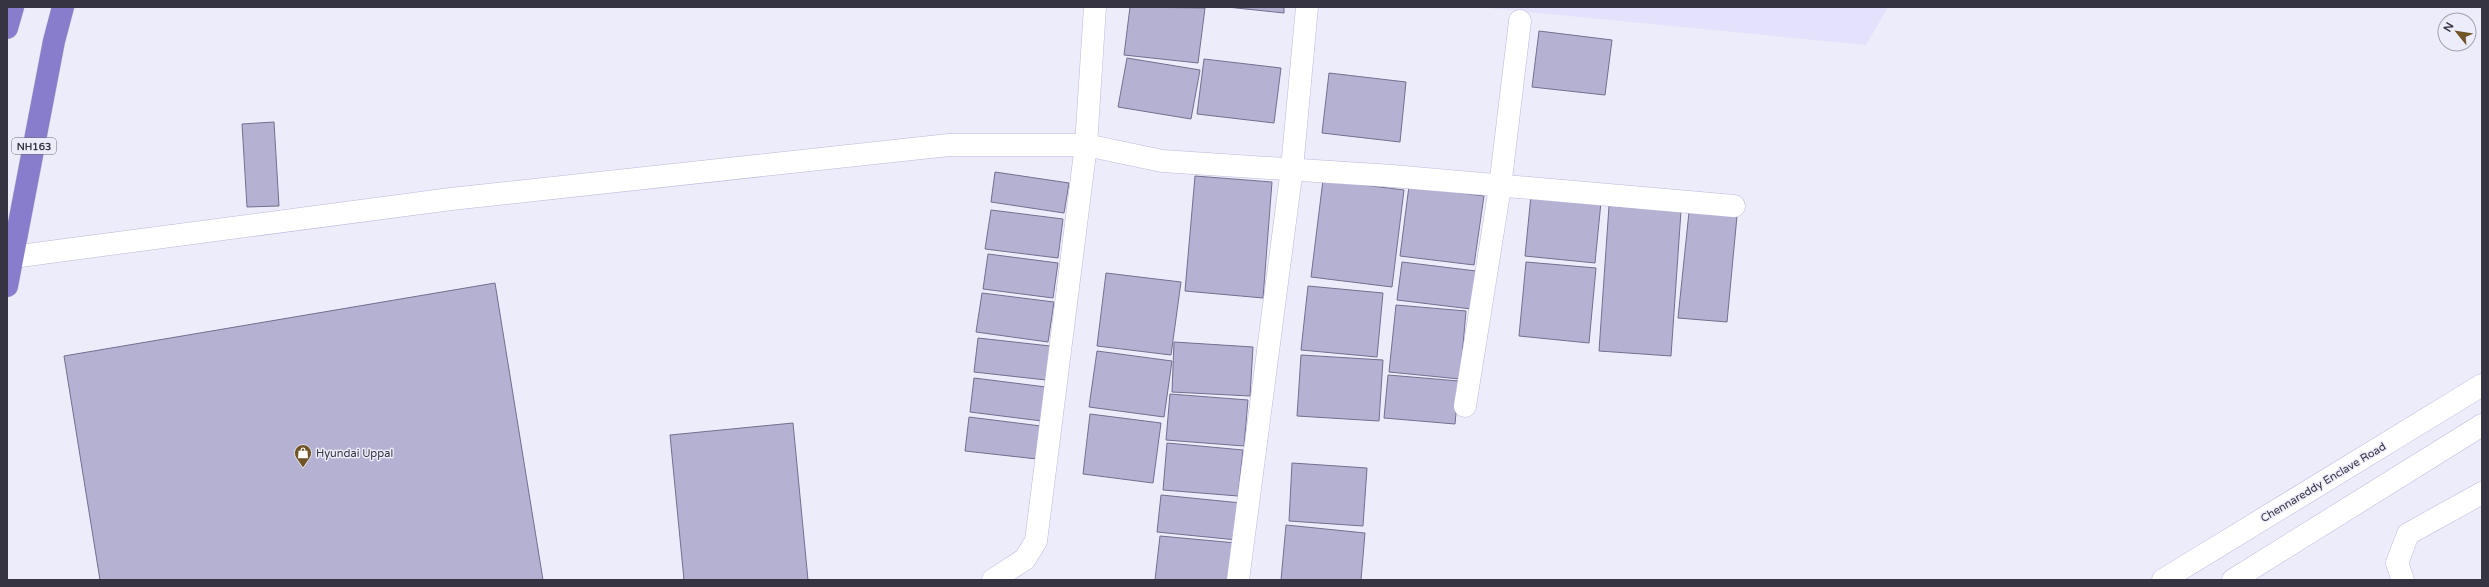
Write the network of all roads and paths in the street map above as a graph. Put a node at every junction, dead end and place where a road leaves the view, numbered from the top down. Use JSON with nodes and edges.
{"nodes":[{"id":1,"x":12,"y":7,"type":"edge"},
{"id":2,"x":63,"y":7,"type":"edge"},
{"id":3,"x":1095,"y":7,"type":"edge"},
{"id":4,"x":1307,"y":7,"type":"edge"},
{"id":5,"x":1520,"y":21,"type":"dead end"},
{"id":6,"x":7,"y":28,"type":"edge"},
{"id":7,"x":1086,"y":144,"type":"junction"},
{"id":8,"x":1292,"y":168,"type":"junction"},
{"id":9,"x":1500,"y":187,"type":"junction"},
{"id":10,"x":1734,"y":206,"type":"dead end"},
{"id":11,"x":12,"y":258,"type":"junction"},
{"id":12,"x":7,"y":286,"type":"edge"},
{"id":13,"x":2482,"y":385,"type":"edge"},
{"id":14,"x":1465,"y":406,"type":"dead end"},
{"id":15,"x":2482,"y":425,"type":"edge"},
{"id":16,"x":2482,"y":493,"type":"edge"},
{"id":17,"x":993,"y":580,"type":"edge"},
{"id":18,"x":1238,"y":580,"type":"edge"},
{"id":19,"x":2163,"y":580,"type":"edge"},
{"id":20,"x":2233,"y":580,"type":"edge"},
{"id":21,"x":2403,"y":580,"type":"edge"}],
"edges":[{"from":1,"to":6,"type":"highway"},
{"from":2,"to":11,"type":"highway","number":"NH163"},
{"from":3,"to":7,"type":"street"},
{"from":4,"to":8,"type":"street"},
{"from":5,"to":9,"type":"street"},
{"from":7,"to":8,"type":"street"},
{"from":7,"to":11,"type":"street"},
{"from":7,"to":17,"type":"street"},
{"from":8,"to":9,"type":"street"},
{"from":8,"to":18,"type":"street"},
{"from":9,"to":10,"type":"street"},
{"from":9,"to":14,"type":"street"},
{"from":11,"to":12,"type":"highway","number":"NH163"},
{"from":13,"to":19,"type":"street","name":"Chennareddy Enclave Road"},
{"from":15,"to":20,"type":"street"},
{"from":16,"to":21,"type":"street"}]}
